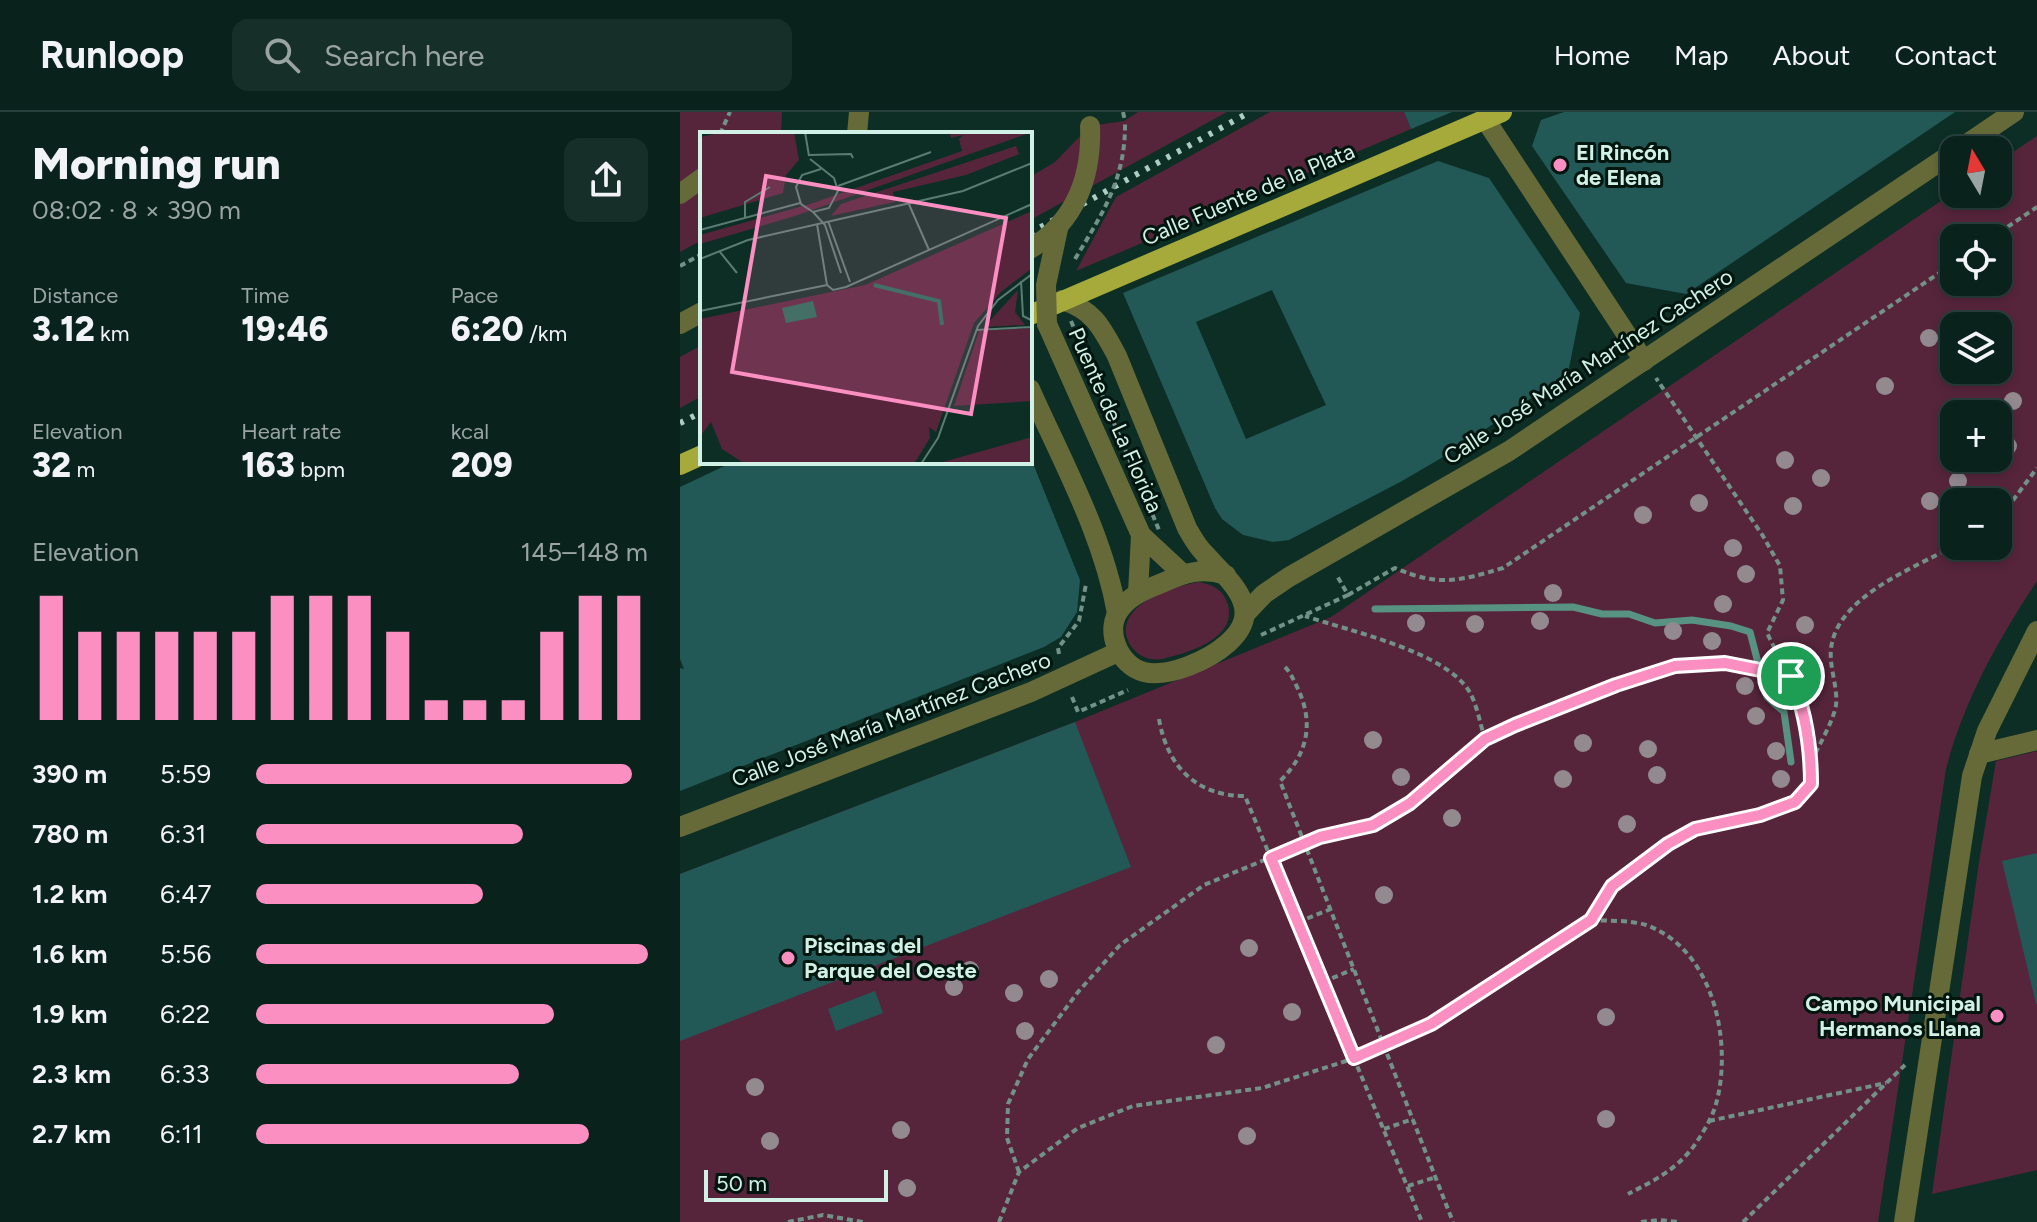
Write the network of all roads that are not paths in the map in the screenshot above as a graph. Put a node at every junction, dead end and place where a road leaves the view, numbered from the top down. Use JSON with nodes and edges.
{"nodes":[{"id":1,"x":859,"y":112,"type":"edge"},
{"id":2,"x":2014,"y":112,"type":"edge"},
{"id":3,"x":1494,"y":115,"type":"edge"},
{"id":4,"x":1088,"y":119,"type":"edge"},
{"id":5,"x":857,"y":132,"type":"edge"},
{"id":6,"x":1978,"y":136,"type":"edge"},
{"id":7,"x":1940,"y":162,"type":"edge"},
{"id":8,"x":700,"y":179,"type":"edge"},
{"id":9,"x":680,"y":194,"type":"edge"},
{"id":10,"x":1058,"y":229,"type":"junction"},
{"id":11,"x":1032,"y":248,"type":"edge"},
{"id":12,"x":1065,"y":307,"type":"junction"},
{"id":13,"x":700,"y":313,"type":"edge"},
{"id":14,"x":1039,"y":319,"type":"edge"},
{"id":15,"x":680,"y":324,"type":"edge"},
{"id":16,"x":1644,"y":361,"type":"junction"},
{"id":17,"x":1032,"y":394,"type":"edge"},
{"id":18,"x":700,"y":456,"type":"edge"},
{"id":19,"x":680,"y":465,"type":"edge"},
{"id":20,"x":1150,"y":533,"type":"junction"},
{"id":21,"x":1183,"y":574,"type":"junction"},
{"id":22,"x":1226,"y":575,"type":"junction"},
{"id":23,"x":1138,"y":593,"type":"junction"},
{"id":24,"x":1117,"y":613,"type":"junction"},
{"id":25,"x":1245,"y":614,"type":"junction"},
{"id":26,"x":2037,"y":631,"type":"edge"},
{"id":27,"x":1118,"y":652,"type":"junction"},
{"id":28,"x":2037,"y":740,"type":"edge"},
{"id":29,"x":1979,"y":754,"type":"junction"},
{"id":30,"x":680,"y":827,"type":"edge"},
{"id":31,"x":1904,"y":1222,"type":"edge"}],
"edges":[{"from":1,"to":5,"type":"street"},
{"from":2,"to":6,"type":"street","name":"Calle José María Martínez Cachero"},
{"from":3,"to":12,"type":"main road","name":"Calle Fuente de la Plata"},
{"from":3,"to":16,"type":"street"},
{"from":4,"to":10,"type":"street","bridge":true},
{"from":7,"to":16,"type":"street","name":"Calle José María Martínez Cachero"},
{"from":8,"to":9,"type":"street"},
{"from":10,"to":11,"type":"street","bridge":true},
{"from":10,"to":14,"type":"street","name":"Puente de La Florida","bridge":true},
{"from":12,"to":14,"type":"main road","name":"Calle Fuente de la Plata"},
{"from":12,"to":22,"type":"street"},
{"from":13,"to":15,"type":"street"},
{"from":14,"to":20,"type":"street","name":"Puente de La Florida"},
{"from":16,"to":25,"type":"street","name":"Calle José María Martínez Cachero"},
{"from":17,"to":24,"type":"street"},
{"from":18,"to":19,"type":"main road"},
{"from":20,"to":21,"type":"street","name":"Puente de La Florida"},
{"from":20,"to":23,"type":"street","name":"Puente de La Florida"},
{"from":21,"to":22,"type":"street"},
{"from":21,"to":23,"type":"street"},
{"from":22,"to":25,"type":"street"},
{"from":23,"to":24,"type":"street"},
{"from":24,"to":27,"type":"street"},
{"from":25,"to":27,"type":"street"},
{"from":26,"to":29,"type":"street"},
{"from":27,"to":30,"type":"street","name":"Calle José María Martínez Cachero"},
{"from":28,"to":29,"type":"street"},
{"from":29,"to":31,"type":"street"}]}
